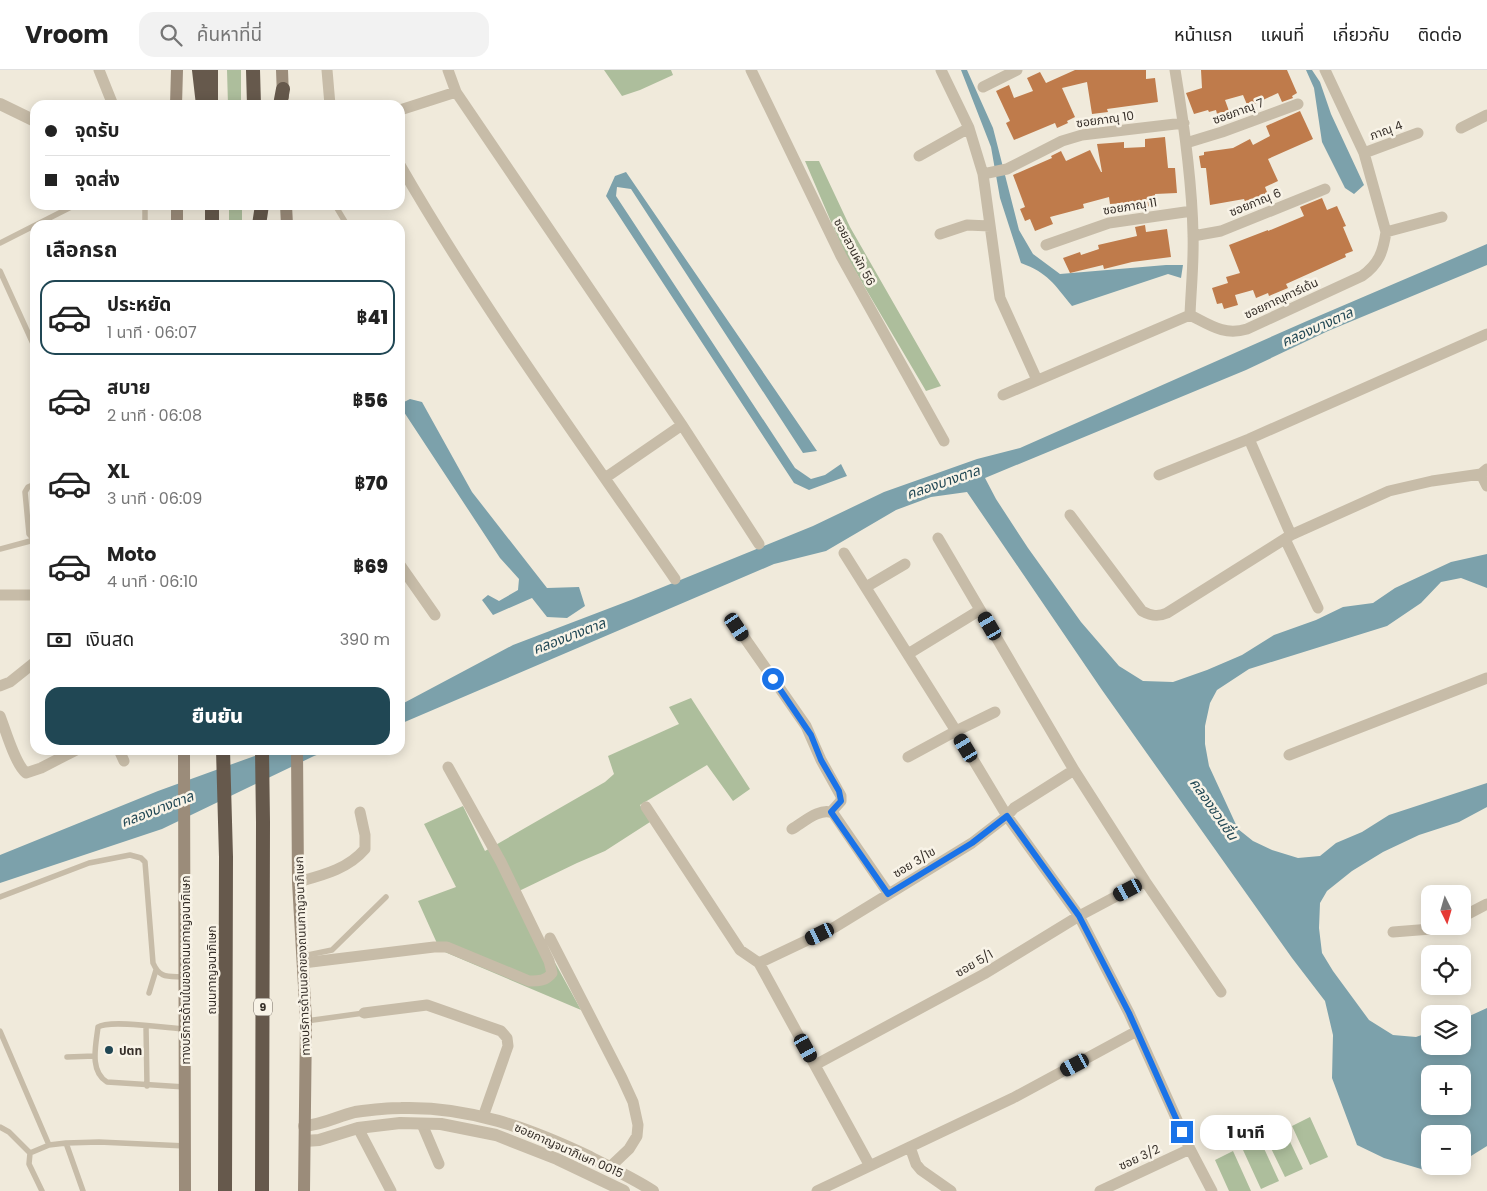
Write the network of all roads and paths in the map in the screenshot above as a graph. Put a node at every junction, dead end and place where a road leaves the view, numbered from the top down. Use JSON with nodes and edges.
{"nodes":[{"id":1,"x":99,"y":70,"type":"edge"},
{"id":2,"x":177,"y":70,"type":"edge"},
{"id":3,"x":199,"y":70,"type":"edge"},
{"id":4,"x":211,"y":70,"type":"edge"},
{"id":5,"x":254,"y":70,"type":"edge"},
{"id":6,"x":282,"y":70,"type":"edge"},
{"id":7,"x":327,"y":70,"type":"edge"},
{"id":8,"x":448,"y":70,"type":"edge"},
{"id":9,"x":751,"y":70,"type":"edge"},
{"id":10,"x":941,"y":70,"type":"edge"},
{"id":11,"x":1017,"y":70,"type":"edge"},
{"id":12,"x":1175,"y":70,"type":"edge"},
{"id":13,"x":1329,"y":71,"type":"edge"},
{"id":14,"x":984,"y":87,"type":"dead end"},
{"id":15,"x":283,"y":89,"type":"joint"},
{"id":16,"x":456,"y":92,"type":"junction"},
{"id":17,"x":111,"y":100,"type":"edge"},
{"id":18,"x":174,"y":100,"type":"edge"},
{"id":19,"x":202,"y":100,"type":"edge"},
{"id":20,"x":211,"y":100,"type":"edge"},
{"id":21,"x":254,"y":100,"type":"edge"},
{"id":22,"x":282,"y":100,"type":"edge"},
{"id":23,"x":330,"y":100,"type":"edge"},
{"id":24,"x":1298,"y":104,"type":"dead end"},
{"id":25,"x":2,"y":108,"type":"edge"},
{"id":26,"x":405,"y":108,"type":"edge"},
{"id":27,"x":1487,"y":115,"type":"edge"},
{"id":28,"x":30,"y":119,"type":"edge"},
{"id":29,"x":1184,"y":122,"type":"junction"},
{"id":30,"x":969,"y":128,"type":"junction"},
{"id":31,"x":1461,"y":128,"type":"dead end"},
{"id":32,"x":1418,"y":133,"type":"dead end"},
{"id":33,"x":1186,"y":143,"type":"junction"},
{"id":34,"x":1364,"y":153,"type":"junction"},
{"id":35,"x":919,"y":156,"type":"dead end"},
{"id":36,"x":988,"y":173,"type":"junction"},
{"id":37,"x":405,"y":174,"type":"edge"},
{"id":38,"x":1325,"y":189,"type":"dead end"},
{"id":39,"x":64,"y":210,"type":"edge"},
{"id":40,"x":1192,"y":211,"type":"junction"},
{"id":41,"x":1442,"y":217,"type":"dead end"},
{"id":42,"x":45,"y":220,"type":"edge"},
{"id":43,"x":990,"y":226,"type":"junction"},
{"id":44,"x":30,"y":228,"type":"edge"},
{"id":45,"x":1386,"y":232,"type":"junction"},
{"id":46,"x":940,"y":234,"type":"dead end"},
{"id":47,"x":1193,"y":236,"type":"junction"},
{"id":48,"x":0,"y":243,"type":"edge"},
{"id":49,"x":1046,"y":245,"type":"dead end"},
{"id":50,"x":0,"y":271,"type":"edge"},
{"id":51,"x":1190,"y":315,"type":"junction"},
{"id":52,"x":1487,"y":334,"type":"edge"},
{"id":53,"x":30,"y":337,"type":"edge"},
{"id":54,"x":1037,"y":380,"type":"junction"},
{"id":55,"x":1003,"y":395,"type":"dead end"},
{"id":56,"x":682,"y":425,"type":"junction"},
{"id":57,"x":1249,"y":439,"type":"junction"},
{"id":58,"x":944,"y":441,"type":"dead end"},
{"id":59,"x":1484,"y":471,"type":"edge"},
{"id":60,"x":1159,"y":475,"type":"dead end"},
{"id":61,"x":605,"y":478,"type":"junction"},
{"id":62,"x":30,"y":486,"type":"edge"},
{"id":63,"x":1487,"y":486,"type":"edge"},
{"id":64,"x":1070,"y":515,"type":"dead end"},
{"id":65,"x":30,"y":535,"type":"edge"},
{"id":66,"x":1288,"y":537,"type":"junction"},
{"id":67,"x":938,"y":538,"type":"dead end"},
{"id":68,"x":30,"y":542,"type":"edge"},
{"id":69,"x":759,"y":544,"type":"dead end"},
{"id":70,"x":0,"y":549,"type":"edge"},
{"id":71,"x":844,"y":553,"type":"dead end"},
{"id":72,"x":905,"y":564,"type":"dead end"},
{"id":73,"x":405,"y":572,"type":"edge"},
{"id":74,"x":676,"y":579,"type":"dead end"},
{"id":75,"x":866,"y":587,"type":"junction"},
{"id":76,"x":30,"y":594,"type":"edge"},
{"id":77,"x":0,"y":595,"type":"edge"},
{"id":78,"x":1318,"y":608,"type":"dead end"},
{"id":79,"x":980,"y":610,"type":"junction"},
{"id":80,"x":435,"y":615,"type":"dead end"},
{"id":81,"x":737,"y":627,"type":"dead end"},
{"id":82,"x":908,"y":654,"type":"junction"},
{"id":83,"x":30,"y":666,"type":"edge"},
{"id":84,"x":1487,"y":678,"type":"edge"},
{"id":85,"x":0,"y":686,"type":"edge"},
{"id":86,"x":995,"y":712,"type":"dead end"},
{"id":87,"x":0,"y":716,"type":"edge"},
{"id":88,"x":956,"y":731,"type":"junction"},
{"id":89,"x":66,"y":755,"type":"edge"},
{"id":90,"x":121,"y":755,"type":"edge"},
{"id":91,"x":184,"y":755,"type":"edge"},
{"id":92,"x":223,"y":755,"type":"edge"},
{"id":93,"x":262,"y":755,"type":"edge"},
{"id":94,"x":297,"y":755,"type":"edge"},
{"id":95,"x":1289,"y":755,"type":"dead end"},
{"id":96,"x":908,"y":757,"type":"dead end"},
{"id":97,"x":124,"y":761,"type":"dead end"},
{"id":98,"x":448,"y":767,"type":"dead end"},
{"id":99,"x":1074,"y":770,"type":"junction"},
{"id":100,"x":646,"y":807,"type":"dead end"},
{"id":101,"x":360,"y":812,"type":"dead end"},
{"id":102,"x":831,"y":812,"type":"junction"},
{"id":103,"x":1007,"y":816,"type":"junction"},
{"id":104,"x":792,"y":829,"type":"dead end"},
{"id":105,"x":1145,"y":881,"type":"junction"},
{"id":106,"x":298,"y":882,"type":"junction"},
{"id":107,"x":888,"y":894,"type":"junction"},
{"id":108,"x":0,"y":898,"type":"edge"},
{"id":109,"x":386,"y":898,"type":"dead end"},
{"id":110,"x":1487,"y":904,"type":"edge"},
{"id":111,"x":1471,"y":912,"type":"edge"},
{"id":112,"x":1079,"y":916,"type":"junction"},
{"id":113,"x":1421,"y":930,"type":"edge"},
{"id":114,"x":1393,"y":932,"type":"dead end"},
{"id":115,"x":550,"y":938,"type":"dead end"},
{"id":116,"x":303,"y":960,"type":"junction"},
{"id":117,"x":760,"y":963,"type":"junction"},
{"id":118,"x":156,"y":970,"type":"junction"},
{"id":119,"x":184,"y":976,"type":"junction"},
{"id":120,"x":1221,"y":992,"type":"dead end"},
{"id":121,"x":149,"y":993,"type":"dead end"},
{"id":122,"x":364,"y":1013,"type":"joint"},
{"id":123,"x":306,"y":1021,"type":"junction"},
{"id":124,"x":146,"y":1026,"type":"junction"},
{"id":125,"x":184,"y":1030,"type":"junction"},
{"id":126,"x":0,"y":1031,"type":"edge"},
{"id":127,"x":1137,"y":1031,"type":"junction"},
{"id":128,"x":95,"y":1056,"type":"junction"},
{"id":129,"x":67,"y":1058,"type":"dead end"},
{"id":130,"x":815,"y":1065,"type":"junction"},
{"id":131,"x":147,"y":1086,"type":"junction"},
{"id":132,"x":185,"y":1087,"type":"junction"},
{"id":133,"x":483,"y":1116,"type":"junction"},
{"id":134,"x":422,"y":1124,"type":"junction"},
{"id":135,"x":304,"y":1126,"type":"junction"},
{"id":136,"x":518,"y":1127,"type":"junction"},
{"id":137,"x":0,"y":1128,"type":"edge"},
{"id":138,"x":358,"y":1128,"type":"junction"},
{"id":139,"x":480,"y":1132,"type":"junction"},
{"id":140,"x":305,"y":1141,"type":"junction"},
{"id":141,"x":512,"y":1141,"type":"junction"},
{"id":142,"x":66,"y":1143,"type":"junction"},
{"id":143,"x":49,"y":1145,"type":"junction"},
{"id":144,"x":186,"y":1146,"type":"junction"},
{"id":145,"x":910,"y":1147,"type":"junction"},
{"id":146,"x":1190,"y":1149,"type":"junction"},
{"id":147,"x":30,"y":1153,"type":"junction"},
{"id":148,"x":438,"y":1164,"type":"dead end"},
{"id":149,"x":870,"y":1166,"type":"junction"},
{"id":150,"x":610,"y":1167,"type":"junction"},
{"id":151,"x":42,"y":1191,"type":"edge"},
{"id":152,"x":83,"y":1191,"type":"edge"},
{"id":153,"x":185,"y":1191,"type":"edge"},
{"id":154,"x":225,"y":1191,"type":"edge"},
{"id":155,"x":262,"y":1191,"type":"edge"},
{"id":156,"x":304,"y":1191,"type":"edge"},
{"id":157,"x":391,"y":1191,"type":"edge"},
{"id":158,"x":624,"y":1191,"type":"edge"},
{"id":159,"x":653,"y":1191,"type":"edge"},
{"id":160,"x":817,"y":1191,"type":"edge"},
{"id":161,"x":951,"y":1191,"type":"edge"},
{"id":162,"x":1100,"y":1191,"type":"edge"},
{"id":163,"x":1212,"y":1191,"type":"edge"}],
"edges":[{"from":1,"to":17,"type":"street"},
{"from":2,"to":18,"type":"main road"},
{"from":3,"to":19,"type":"highway"},
{"from":4,"to":20,"type":"highway"},
{"from":5,"to":21,"type":"highway"},
{"from":6,"to":15,"type":"main road"},
{"from":7,"to":23,"type":"street"},
{"from":8,"to":16,"type":"street"},
{"from":9,"to":58,"type":"street","name":"ซอยสวนผัก 56"},
{"from":10,"to":30,"type":"street"},
{"from":11,"to":14,"type":"street"},
{"from":12,"to":29,"type":"street"},
{"from":13,"to":34,"type":"street","name":"ซอยภาณุการ์เด้น"},
{"from":15,"to":22,"type":"highway"},
{"from":16,"to":26,"type":"street"},
{"from":16,"to":56,"type":"street"},
{"from":24,"to":33,"type":"street","name":"ซอยภาณุ 7"},
{"from":25,"to":28,"type":"street"},
{"from":27,"to":31,"type":"street"},
{"from":29,"to":33,"type":"street"},
{"from":29,"to":36,"type":"street","name":"ซอยภาณุ 10"},
{"from":30,"to":35,"type":"street"},
{"from":30,"to":36,"type":"street"},
{"from":32,"to":34,"type":"street","name":"ภาณุ 4"},
{"from":33,"to":40,"type":"street"},
{"from":34,"to":45,"type":"street","name":"ซอยภาณุการ์เด้น"},
{"from":36,"to":43,"type":"street"},
{"from":37,"to":61,"type":"street"},
{"from":38,"to":47,"type":"street","name":"ซอยภาณุ 6"},
{"from":39,"to":42,"type":"lane"},
{"from":40,"to":47,"type":"street"},
{"from":40,"to":49,"type":"street","name":"ซอยภาณุ 11"},
{"from":41,"to":45,"type":"street"},
{"from":43,"to":46,"type":"street"},
{"from":43,"to":54,"type":"street"},
{"from":44,"to":48,"type":"lane"},
{"from":45,"to":51,"type":"street","name":"ซอยภาณุการ์เด้น"},
{"from":47,"to":51,"type":"street"},
{"from":50,"to":53,"type":"lane"},
{"from":51,"to":54,"type":"street"},
{"from":52,"to":57,"type":"street"},
{"from":54,"to":55,"type":"street"},
{"from":56,"to":61,"type":"street"},
{"from":56,"to":69,"type":"street"},
{"from":57,"to":60,"type":"street"},
{"from":57,"to":66,"type":"street"},
{"from":59,"to":63,"type":"street"},
{"from":59,"to":66,"type":"street"},
{"from":61,"to":74,"type":"street"},
{"from":62,"to":65,"type":"lane"},
{"from":64,"to":66,"type":"street"},
{"from":66,"to":78,"type":"street"},
{"from":67,"to":79,"type":"street"},
{"from":68,"to":70,"type":"lane"},
{"from":71,"to":75,"type":"street"},
{"from":72,"to":75,"type":"street"},
{"from":73,"to":80,"type":"street"},
{"from":75,"to":82,"type":"street"},
{"from":76,"to":77,"type":"street"},
{"from":79,"to":82,"type":"street"},
{"from":79,"to":99,"type":"street"},
{"from":81,"to":102,"type":"street"},
{"from":82,"to":88,"type":"street"},
{"from":83,"to":85,"type":"street"},
{"from":84,"to":95,"type":"street"},
{"from":86,"to":88,"type":"street"},
{"from":87,"to":89,"type":"street"},
{"from":88,"to":96,"type":"street"},
{"from":88,"to":103,"type":"street"},
{"from":90,"to":97,"type":"street"},
{"from":91,"to":119,"type":"main road","name":"ทางบริการด้านในของถนนกาญจนาภิเษก"},
{"from":92,"to":154,"type":"highway","name":"ถนนกาญจนาภิเษก"},
{"from":93,"to":155,"type":"highway","number":"9"},
{"from":94,"to":106,"type":"main road","name":"ทางบริการด้านนอกของถนนกาญจนาภิเษก"},
{"from":98,"to":116,"type":"street"},
{"from":99,"to":103,"type":"street","name":"ซอย 3/1ข"},
{"from":99,"to":105,"type":"street"},
{"from":100,"to":117,"type":"street"},
{"from":101,"to":106,"type":"street"},
{"from":102,"to":104,"type":"street"},
{"from":102,"to":107,"type":"street"},
{"from":103,"to":107,"type":"street","name":"ซอย 3/1ข"},
{"from":103,"to":112,"type":"street"},
{"from":105,"to":112,"type":"street","name":"ซอย 5/1"},
{"from":105,"to":120,"type":"street"},
{"from":106,"to":116,"type":"main road","name":"ทางบริการด้านนอกของถนนกาญจนาภิเษก"},
{"from":107,"to":117,"type":"street","name":"ซอย 3/1ข"},
{"from":108,"to":118,"type":"lane"},
{"from":109,"to":116,"type":"lane"},
{"from":110,"to":111,"type":"street"},
{"from":112,"to":127,"type":"street"},
{"from":112,"to":130,"type":"street","name":"ซอย 5/1"},
{"from":113,"to":114,"type":"street"},
{"from":115,"to":150,"type":"street"},
{"from":116,"to":123,"type":"main road","name":"ทางบริการด้านนอกของถนนกาญจนาภิเษก"},
{"from":117,"to":130,"type":"street"},
{"from":118,"to":119,"type":"lane"},
{"from":118,"to":121,"type":"lane"},
{"from":119,"to":125,"type":"main road","name":"ทางบริการด้านในของถนนกาญจนาภิเษก"},
{"from":122,"to":123,"type":"lane"},
{"from":122,"to":133,"type":"street"},
{"from":123,"to":135,"type":"main road","name":"ทางบริการด้านนอกของถนนกาญจนาภิเษก"},
{"from":124,"to":125,"type":"lane"},
{"from":124,"to":128,"type":"lane"},
{"from":124,"to":131,"type":"lane"},
{"from":125,"to":132,"type":"main road","name":"ทางบริการด้านในของถนนกาญจนาภิเษก"},
{"from":126,"to":143,"type":"lane"},
{"from":127,"to":145,"type":"street"},
{"from":127,"to":146,"type":"street"},
{"from":128,"to":129,"type":"lane"},
{"from":128,"to":131,"type":"lane"},
{"from":130,"to":149,"type":"street"},
{"from":131,"to":132,"type":"lane"},
{"from":132,"to":144,"type":"main road","name":"ทางบริการด้านในของถนนกาญจนาภิเษก"},
{"from":133,"to":135,"type":"street","name":"ซอยกาญจนาภิเษก 0015"},
{"from":133,"to":136,"type":"street","name":"ซอยกาญจนาภิเษก 0015"},
{"from":133,"to":139,"type":"street"},
{"from":134,"to":138,"type":"street","name":"ซอยกาญจนาภิเษก 0015"},
{"from":134,"to":139,"type":"street","name":"ซอยกาญจนาภิเษก 0015"},
{"from":134,"to":148,"type":"street"},
{"from":135,"to":140,"type":"main road","name":"ทางบริการด้านนอกของถนนกาญจนาภิเษก"},
{"from":136,"to":141,"type":"street"},
{"from":136,"to":150,"type":"street","name":"ซอยกาญจนาภิเษก 0015"},
{"from":137,"to":147,"type":"lane"},
{"from":138,"to":140,"type":"street","name":"ซอยกาญจนาภิเษก 0015"},
{"from":138,"to":157,"type":"street"},
{"from":139,"to":141,"type":"street","name":"ซอยกาญจนาภิเษก 0015"},
{"from":140,"to":156,"type":"main road","name":"ทางบริการด้านนอกของถนนกาญจนาภิเษก"},
{"from":141,"to":158,"type":"street","name":"ซอยกาญจนาภิเษก 0015"},
{"from":142,"to":143,"type":"lane"},
{"from":142,"to":144,"type":"lane"},
{"from":142,"to":152,"type":"lane"},
{"from":143,"to":147,"type":"lane"},
{"from":144,"to":153,"type":"main road","name":"ทางบริการด้านในของถนนกาญจนาภิเษก"},
{"from":145,"to":149,"type":"street"},
{"from":145,"to":161,"type":"street"},
{"from":146,"to":162,"type":"street","name":"ซอย 3/2"},
{"from":146,"to":163,"type":"street"},
{"from":147,"to":151,"type":"lane"},
{"from":149,"to":160,"type":"street"},
{"from":150,"to":159,"type":"street","name":"ซอยกาญจนาภิเษก 0015"}]}
